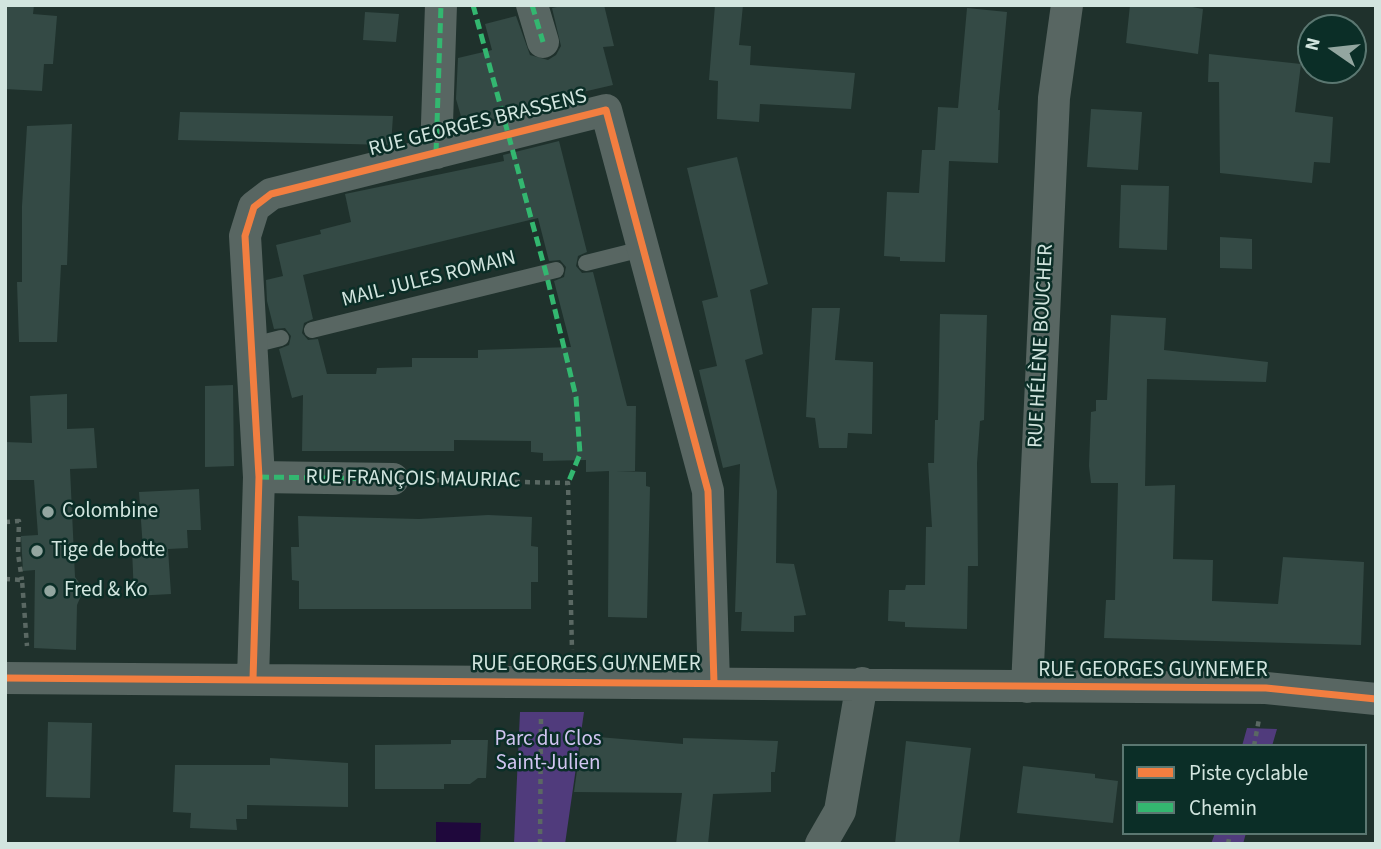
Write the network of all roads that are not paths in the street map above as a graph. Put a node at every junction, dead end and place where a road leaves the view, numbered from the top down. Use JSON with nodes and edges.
{"nodes":[{"id":1,"x":441,"y":5,"type":"edge"},
{"id":2,"x":531,"y":5,"type":"edge"},
{"id":3,"x":1067,"y":5,"type":"edge"},
{"id":4,"x":543,"y":41,"type":"dead end"},
{"id":5,"x":436,"y":153,"type":"junction"},
{"id":6,"x":642,"y":249,"type":"junction"},
{"id":7,"x":586,"y":263,"type":"dead end"},
{"id":8,"x":556,"y":270,"type":"dead end"},
{"id":9,"x":312,"y":330,"type":"dead end"},
{"id":10,"x":259,"y":477,"type":"junction"},
{"id":11,"x":393,"y":480,"type":"road end"},
{"id":12,"x":5,"y":678,"type":"edge"},
{"id":13,"x":253,"y":679,"type":"junction"},
{"id":14,"x":714,"y":683,"type":"junction"},
{"id":15,"x":862,"y":683,"type":"junction"},
{"id":16,"x":1027,"y":687,"type":"junction"},
{"id":17,"x":1376,"y":699,"type":"edge"},
{"id":18,"x":821,"y":844,"type":"edge"}],
"edges":[{"from":1,"to":5,"type":"street"},
{"from":2,"to":4,"type":"street"},
{"from":3,"to":16,"type":"street","name":"RUE HÉLÈNE BOUCHER"},
{"from":5,"to":6,"type":"street","name":"RUE GEORGES BRASSENS"},
{"from":5,"to":10,"type":"street","name":"RUE GEORGES BRASSENS"},
{"from":6,"to":7,"type":"lane"},
{"from":6,"to":14,"type":"street","name":"RUE GEORGES BRASSENS"},
{"from":8,"to":9,"type":"lane","name":"MAIL JULES ROMAIN"},
{"from":10,"to":11,"type":"street","name":"RUE FRANÇOIS MAURIAC"},
{"from":10,"to":13,"type":"street","name":"RUE GEORGES BRASSENS"},
{"from":12,"to":13,"type":"street","name":"RUE GEORGES GUYNEMER"},
{"from":13,"to":14,"type":"street","name":"RUE GEORGES GUYNEMER"},
{"from":14,"to":15,"type":"street","name":"RUE GEORGES GUYNEMER"},
{"from":15,"to":16,"type":"street","name":"RUE GEORGES GUYNEMER"},
{"from":15,"to":18,"type":"street"},
{"from":16,"to":17,"type":"street","name":"RUE GEORGES GUYNEMER"}]}
